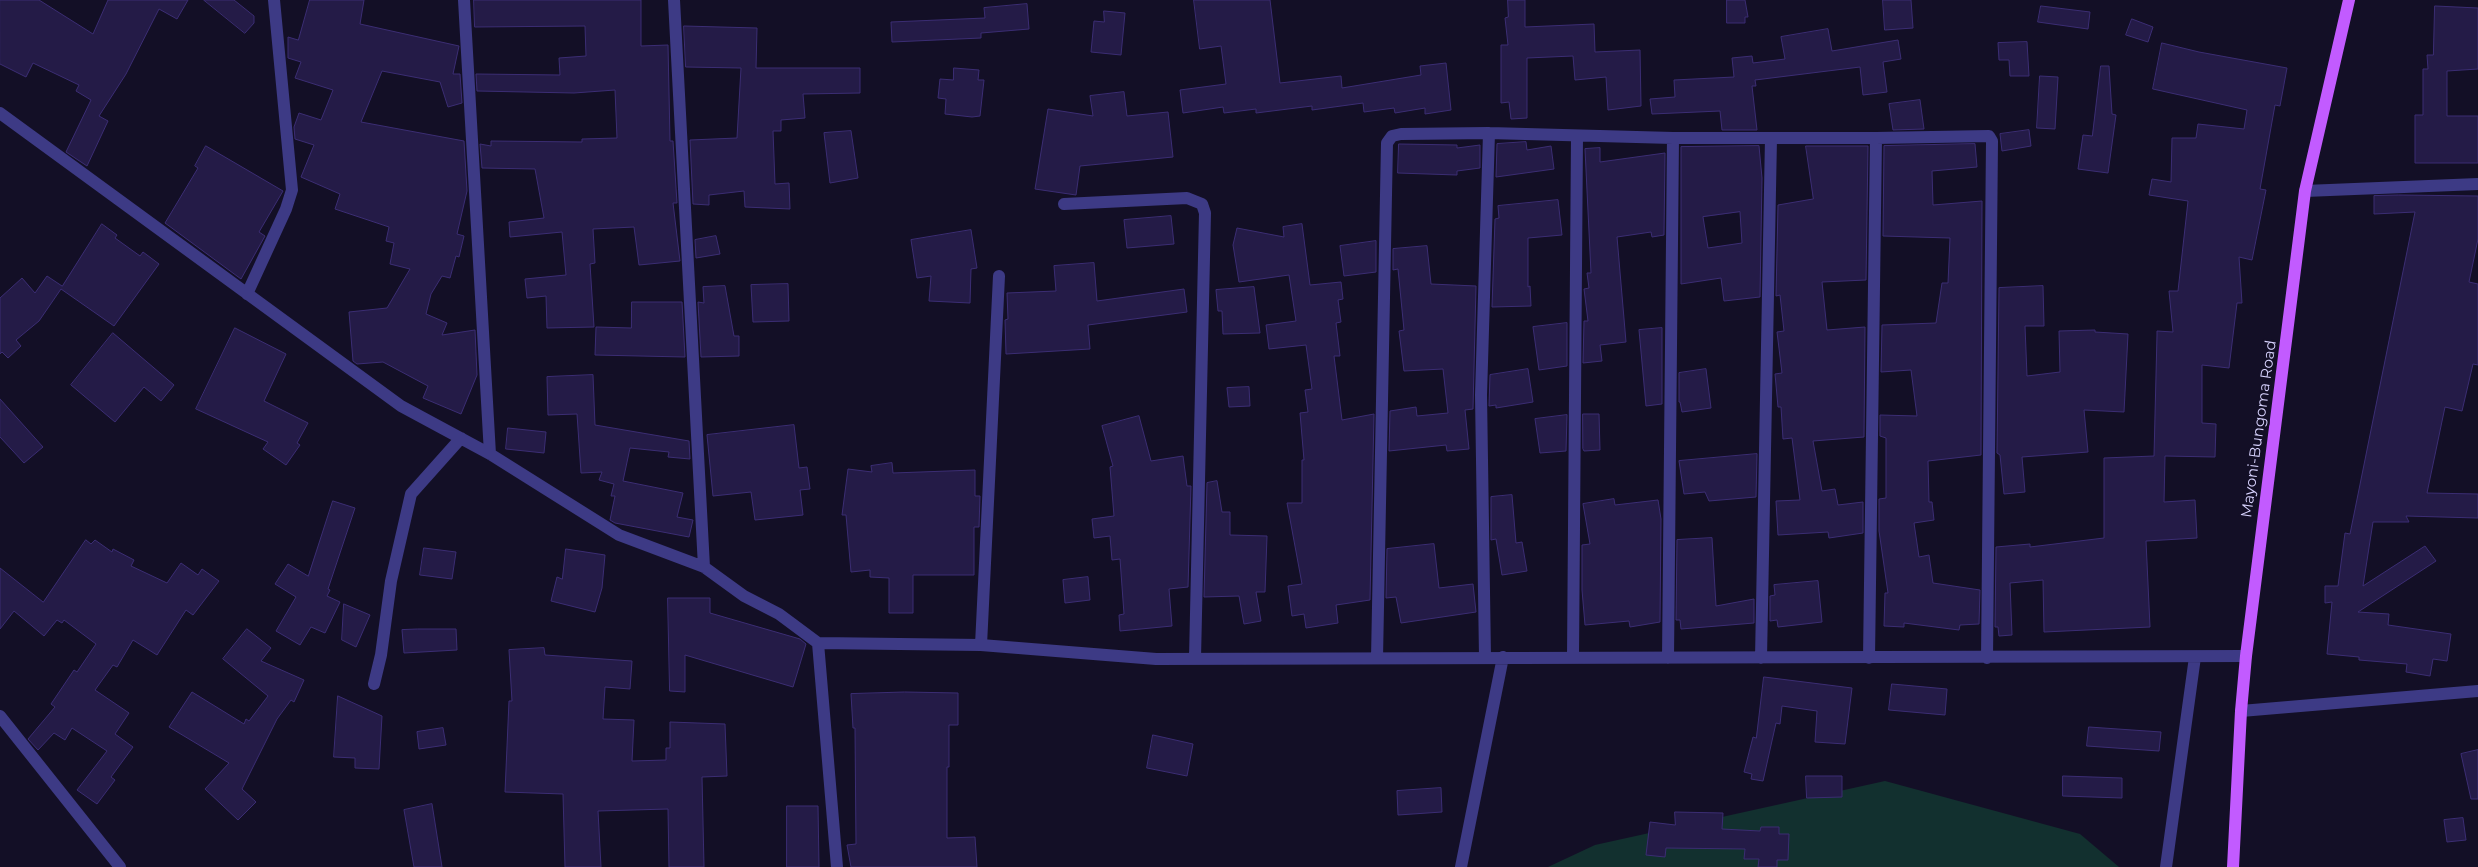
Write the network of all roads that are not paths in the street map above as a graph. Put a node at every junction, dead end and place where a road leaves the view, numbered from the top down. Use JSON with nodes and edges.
{"nodes":[{"id":1,"x":274,"y":0,"type":"edge"},
{"id":2,"x":464,"y":0,"type":"edge"},
{"id":3,"x":674,"y":0,"type":"edge"},
{"id":4,"x":2349,"y":0,"type":"edge"},
{"id":5,"x":0,"y":113,"type":"edge"},
{"id":6,"x":1489,"y":133,"type":"junction"},
{"id":7,"x":1577,"y":137,"type":"junction"},
{"id":8,"x":1673,"y":138,"type":"junction"},
{"id":9,"x":1771,"y":138,"type":"junction"},
{"id":10,"x":1876,"y":138,"type":"junction"},
{"id":11,"x":2478,"y":184,"type":"edge"},
{"id":12,"x":2305,"y":191,"type":"junction"},
{"id":13,"x":1064,"y":204,"type":"dead end"},
{"id":14,"x":999,"y":276,"type":"dead end"},
{"id":15,"x":247,"y":294,"type":"junction"},
{"id":16,"x":461,"y":438,"type":"junction"},
{"id":17,"x":490,"y":454,"type":"junction"},
{"id":18,"x":704,"y":567,"type":"junction"},
{"id":19,"x":818,"y":643,"type":"junction"},
{"id":20,"x":981,"y":645,"type":"junction"},
{"id":21,"x":2246,"y":656,"type":"junction"},
{"id":22,"x":1485,"y":657,"type":"junction"},
{"id":23,"x":1503,"y":657,"type":"junction"},
{"id":24,"x":1573,"y":657,"type":"junction"},
{"id":25,"x":2195,"y":657,"type":"junction"},
{"id":26,"x":1195,"y":658,"type":"junction"},
{"id":27,"x":1378,"y":658,"type":"junction"},
{"id":28,"x":1668,"y":658,"type":"junction"},
{"id":29,"x":1761,"y":658,"type":"junction"},
{"id":30,"x":1869,"y":658,"type":"junction"},
{"id":31,"x":1987,"y":658,"type":"junction"},
{"id":32,"x":374,"y":684,"type":"dead end"},
{"id":33,"x":2478,"y":691,"type":"edge"},
{"id":34,"x":2240,"y":711,"type":"junction"},
{"id":35,"x":0,"y":716,"type":"edge"},
{"id":36,"x":120,"y":867,"type":"edge"},
{"id":37,"x":836,"y":867,"type":"edge"},
{"id":38,"x":1461,"y":867,"type":"edge"},
{"id":39,"x":2166,"y":867,"type":"edge"},
{"id":40,"x":2233,"y":867,"type":"edge"}],
"edges":[{"from":1,"to":15,"type":"street"},
{"from":2,"to":17,"type":"street"},
{"from":3,"to":18,"type":"street"},
{"from":4,"to":12,"type":"main road","name":"Mayoni-Bungoma Road"},
{"from":5,"to":15,"type":"street"},
{"from":6,"to":7,"type":"street"},
{"from":6,"to":22,"type":"street"},
{"from":6,"to":27,"type":"street"},
{"from":7,"to":8,"type":"street"},
{"from":7,"to":24,"type":"street"},
{"from":8,"to":9,"type":"street"},
{"from":8,"to":28,"type":"street"},
{"from":9,"to":10,"type":"street"},
{"from":9,"to":29,"type":"street"},
{"from":10,"to":30,"type":"street"},
{"from":10,"to":31,"type":"street"},
{"from":11,"to":12,"type":"street"},
{"from":12,"to":21,"type":"main road","name":"Mayoni-Bungoma Road"},
{"from":13,"to":26,"type":"street"},
{"from":14,"to":20,"type":"street"},
{"from":15,"to":16,"type":"street"},
{"from":16,"to":17,"type":"street"},
{"from":16,"to":32,"type":"street"},
{"from":17,"to":18,"type":"street"},
{"from":18,"to":19,"type":"street"},
{"from":19,"to":20,"type":"street"},
{"from":19,"to":37,"type":"street"},
{"from":20,"to":26,"type":"street"},
{"from":21,"to":25,"type":"street"},
{"from":21,"to":34,"type":"main road","name":"Mayoni-Bungoma Road"},
{"from":22,"to":23,"type":"street"},
{"from":22,"to":27,"type":"street"},
{"from":23,"to":24,"type":"street"},
{"from":23,"to":38,"type":"street"},
{"from":24,"to":28,"type":"street"},
{"from":25,"to":31,"type":"street"},
{"from":25,"to":39,"type":"street"},
{"from":26,"to":27,"type":"street"},
{"from":28,"to":29,"type":"street"},
{"from":29,"to":30,"type":"street"},
{"from":30,"to":31,"type":"street"},
{"from":33,"to":34,"type":"street"},
{"from":34,"to":40,"type":"main road","name":"Mayoni-Bungoma Road"},
{"from":35,"to":36,"type":"street"}]}
